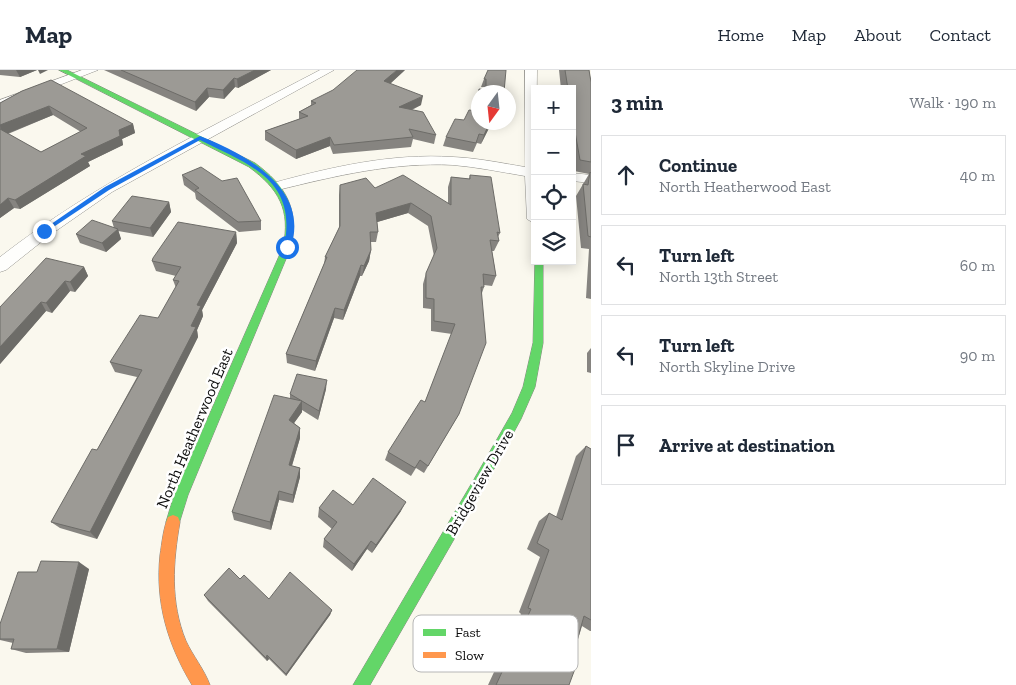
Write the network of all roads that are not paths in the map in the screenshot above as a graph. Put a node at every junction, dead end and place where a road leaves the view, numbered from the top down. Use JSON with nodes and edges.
{"nodes":[{"id":1,"x":62,"y":70,"type":"edge"},
{"id":2,"x":92,"y":70,"type":"edge"},
{"id":3,"x":328,"y":70,"type":"edge"},
{"id":4,"x":531,"y":70,"type":"edge"},
{"id":5,"x":74,"y":76,"type":"junction"},
{"id":6,"x":0,"y":104,"type":"edge"},
{"id":7,"x":532,"y":130,"type":"edge"},
{"id":8,"x":200,"y":138,"type":"junction"},
{"id":9,"x":531,"y":173,"type":"edge"},
{"id":10,"x":576,"y":177,"type":"edge"},
{"id":11,"x":591,"y":179,"type":"edge"},
{"id":12,"x":278,"y":186,"type":"junction"},
{"id":13,"x":538,"y":265,"type":"edge"},
{"id":14,"x":0,"y":266,"type":"edge"},
{"id":15,"x":202,"y":685,"type":"edge"},
{"id":16,"x":361,"y":685,"type":"edge"}],
"edges":[{"from":1,"to":5,"type":"street"},
{"from":2,"to":5,"type":"street"},
{"from":3,"to":8,"type":"street"},
{"from":4,"to":7,"type":"street"},
{"from":5,"to":6,"type":"street"},
{"from":5,"to":8,"type":"street"},
{"from":8,"to":12,"type":"street"},
{"from":8,"to":14,"type":"street"},
{"from":9,"to":12,"type":"street"},
{"from":10,"to":11,"type":"street"},
{"from":12,"to":15,"type":"street","name":"North Heatherwood East"},
{"from":13,"to":16,"type":"street","name":"Bridgeview Drive"}]}
